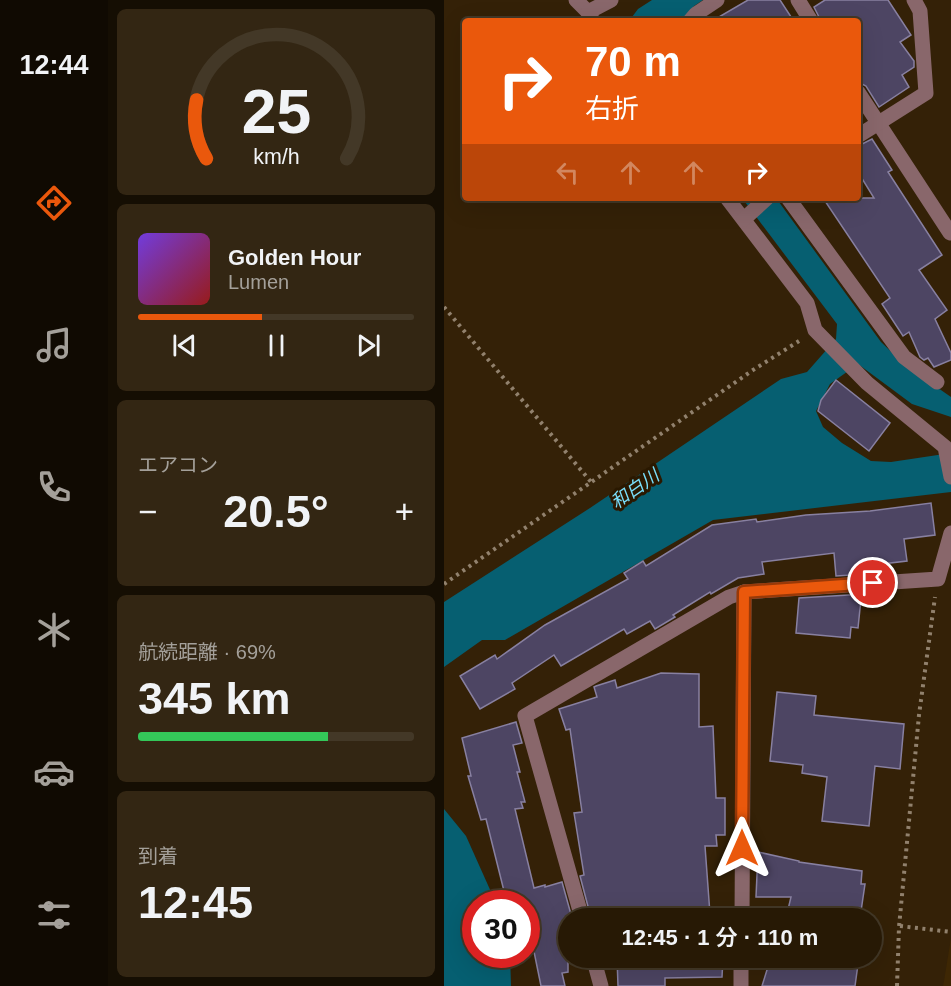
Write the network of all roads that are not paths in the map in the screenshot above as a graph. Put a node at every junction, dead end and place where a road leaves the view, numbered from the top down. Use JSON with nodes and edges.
{"nodes":[{"id":1,"x":576,"y":0,"type":"edge"},
{"id":2,"x":610,"y":0,"type":"edge"},
{"id":3,"x":717,"y":0,"type":"edge"},
{"id":4,"x":798,"y":0,"type":"edge"},
{"id":5,"x":914,"y":0,"type":"edge"},
{"id":6,"x":591,"y":17,"type":"edge"},
{"id":7,"x":693,"y":18,"type":"edge"},
{"id":8,"x":810,"y":18,"type":"edge"},
{"id":9,"x":861,"y":97,"type":"edge"},
{"id":10,"x":878,"y":123,"type":"junction"},
{"id":11,"x":861,"y":134,"type":"edge"},
{"id":12,"x":729,"y":201,"type":"edge"},
{"id":13,"x":764,"y":201,"type":"edge"},
{"id":14,"x":790,"y":201,"type":"edge"},
{"id":15,"x":744,"y":219,"type":"junction"},
{"id":16,"x":950,"y":233,"type":"edge"},
{"id":17,"x":937,"y":382,"type":"dead end"},
{"id":18,"x":951,"y":477,"type":"edge"},
{"id":19,"x":951,"y":533,"type":"edge"},
{"id":20,"x":744,"y":592,"type":"junction"},
{"id":21,"x":579,"y":908,"type":"edge"},
{"id":22,"x":742,"y":908,"type":"edge"},
{"id":23,"x":596,"y":968,"type":"edge"},
{"id":24,"x":741,"y":968,"type":"edge"},
{"id":25,"x":601,"y":986,"type":"edge"},
{"id":26,"x":741,"y":986,"type":"edge"}],
"edges":[{"from":1,"to":6,"type":"street"},
{"from":2,"to":6,"type":"street"},
{"from":3,"to":7,"type":"street"},
{"from":4,"to":8,"type":"street"},
{"from":5,"to":10,"type":"street"},
{"from":9,"to":10,"type":"street"},
{"from":10,"to":11,"type":"street"},
{"from":10,"to":16,"type":"street"},
{"from":12,"to":15,"type":"street"},
{"from":13,"to":15,"type":"street"},
{"from":14,"to":17,"type":"street"},
{"from":15,"to":18,"type":"street"},
{"from":19,"to":20,"type":"street"},
{"from":20,"to":21,"type":"street"},
{"from":20,"to":22,"type":"street"},
{"from":23,"to":25,"type":"street"},
{"from":24,"to":26,"type":"street"}]}
